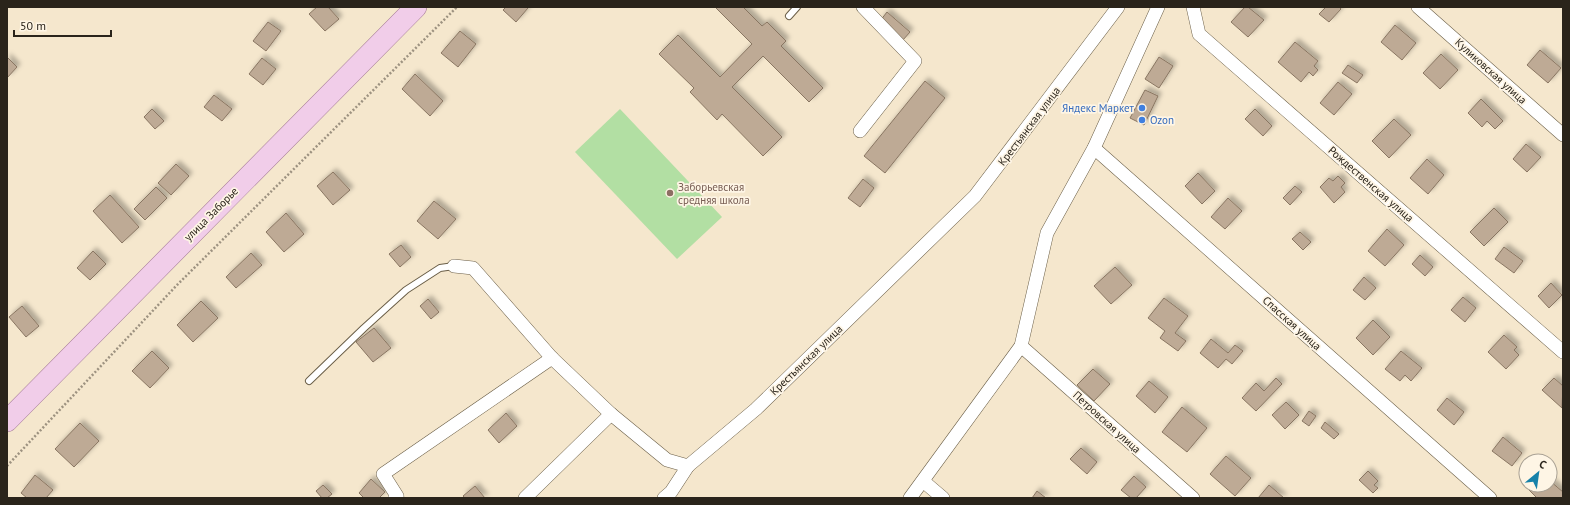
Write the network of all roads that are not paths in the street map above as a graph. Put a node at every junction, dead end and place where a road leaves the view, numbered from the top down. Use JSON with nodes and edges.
{"nodes":[{"id":1,"x":416,"y":7,"type":"edge"},
{"id":2,"x":797,"y":7,"type":"edge"},
{"id":3,"x":863,"y":7,"type":"edge"},
{"id":4,"x":1118,"y":7,"type":"edge"},
{"id":5,"x":1158,"y":7,"type":"edge"},
{"id":6,"x":1193,"y":7,"type":"edge"},
{"id":7,"x":1418,"y":7,"type":"edge"},
{"id":8,"x":789,"y":16,"type":"dead end"},
{"id":9,"x":860,"y":131,"type":"dead end"},
{"id":10,"x":1563,"y":135,"type":"edge"},
{"id":11,"x":1094,"y":148,"type":"junction"},
{"id":12,"x":454,"y":266,"type":"joint"},
{"id":13,"x":1021,"y":346,"type":"junction"},
{"id":14,"x":1563,"y":352,"type":"edge"},
{"id":15,"x":552,"y":358,"type":"junction"},
{"id":16,"x":310,"y":381,"type":"dead end"},
{"id":17,"x":610,"y":414,"type":"junction"},
{"id":18,"x":7,"y":422,"type":"edge"},
{"id":19,"x":688,"y":466,"type":"junction"},
{"id":20,"x":923,"y":481,"type":"junction"},
{"id":21,"x":395,"y":498,"type":"edge"},
{"id":22,"x":525,"y":498,"type":"edge"},
{"id":23,"x":664,"y":498,"type":"edge"},
{"id":24,"x":910,"y":498,"type":"edge"},
{"id":25,"x":943,"y":498,"type":"edge"},
{"id":26,"x":1193,"y":498,"type":"edge"},
{"id":27,"x":1490,"y":498,"type":"edge"}],
"edges":[{"from":1,"to":18,"type":"main road","name":"улица Заборье"},
{"from":2,"to":8,"type":"lane"},
{"from":3,"to":9,"type":"street"},
{"from":4,"to":19,"type":"street","name":"Крестьянская улица"},
{"from":5,"to":11,"type":"street"},
{"from":6,"to":14,"type":"street","name":"Рождественская улица"},
{"from":7,"to":10,"type":"street","name":"Куликовская улица"},
{"from":11,"to":13,"type":"street"},
{"from":11,"to":27,"type":"street","name":"Спасская улица"},
{"from":12,"to":15,"type":"street"},
{"from":12,"to":16,"type":"lane"},
{"from":13,"to":20,"type":"street"},
{"from":13,"to":26,"type":"street","name":"Петровская улица"},
{"from":15,"to":17,"type":"street"},
{"from":15,"to":21,"type":"street"},
{"from":17,"to":19,"type":"street"},
{"from":17,"to":22,"type":"street"},
{"from":19,"to":23,"type":"street","name":"Крестьянская улица"},
{"from":20,"to":24,"type":"street"},
{"from":20,"to":25,"type":"street"}]}
